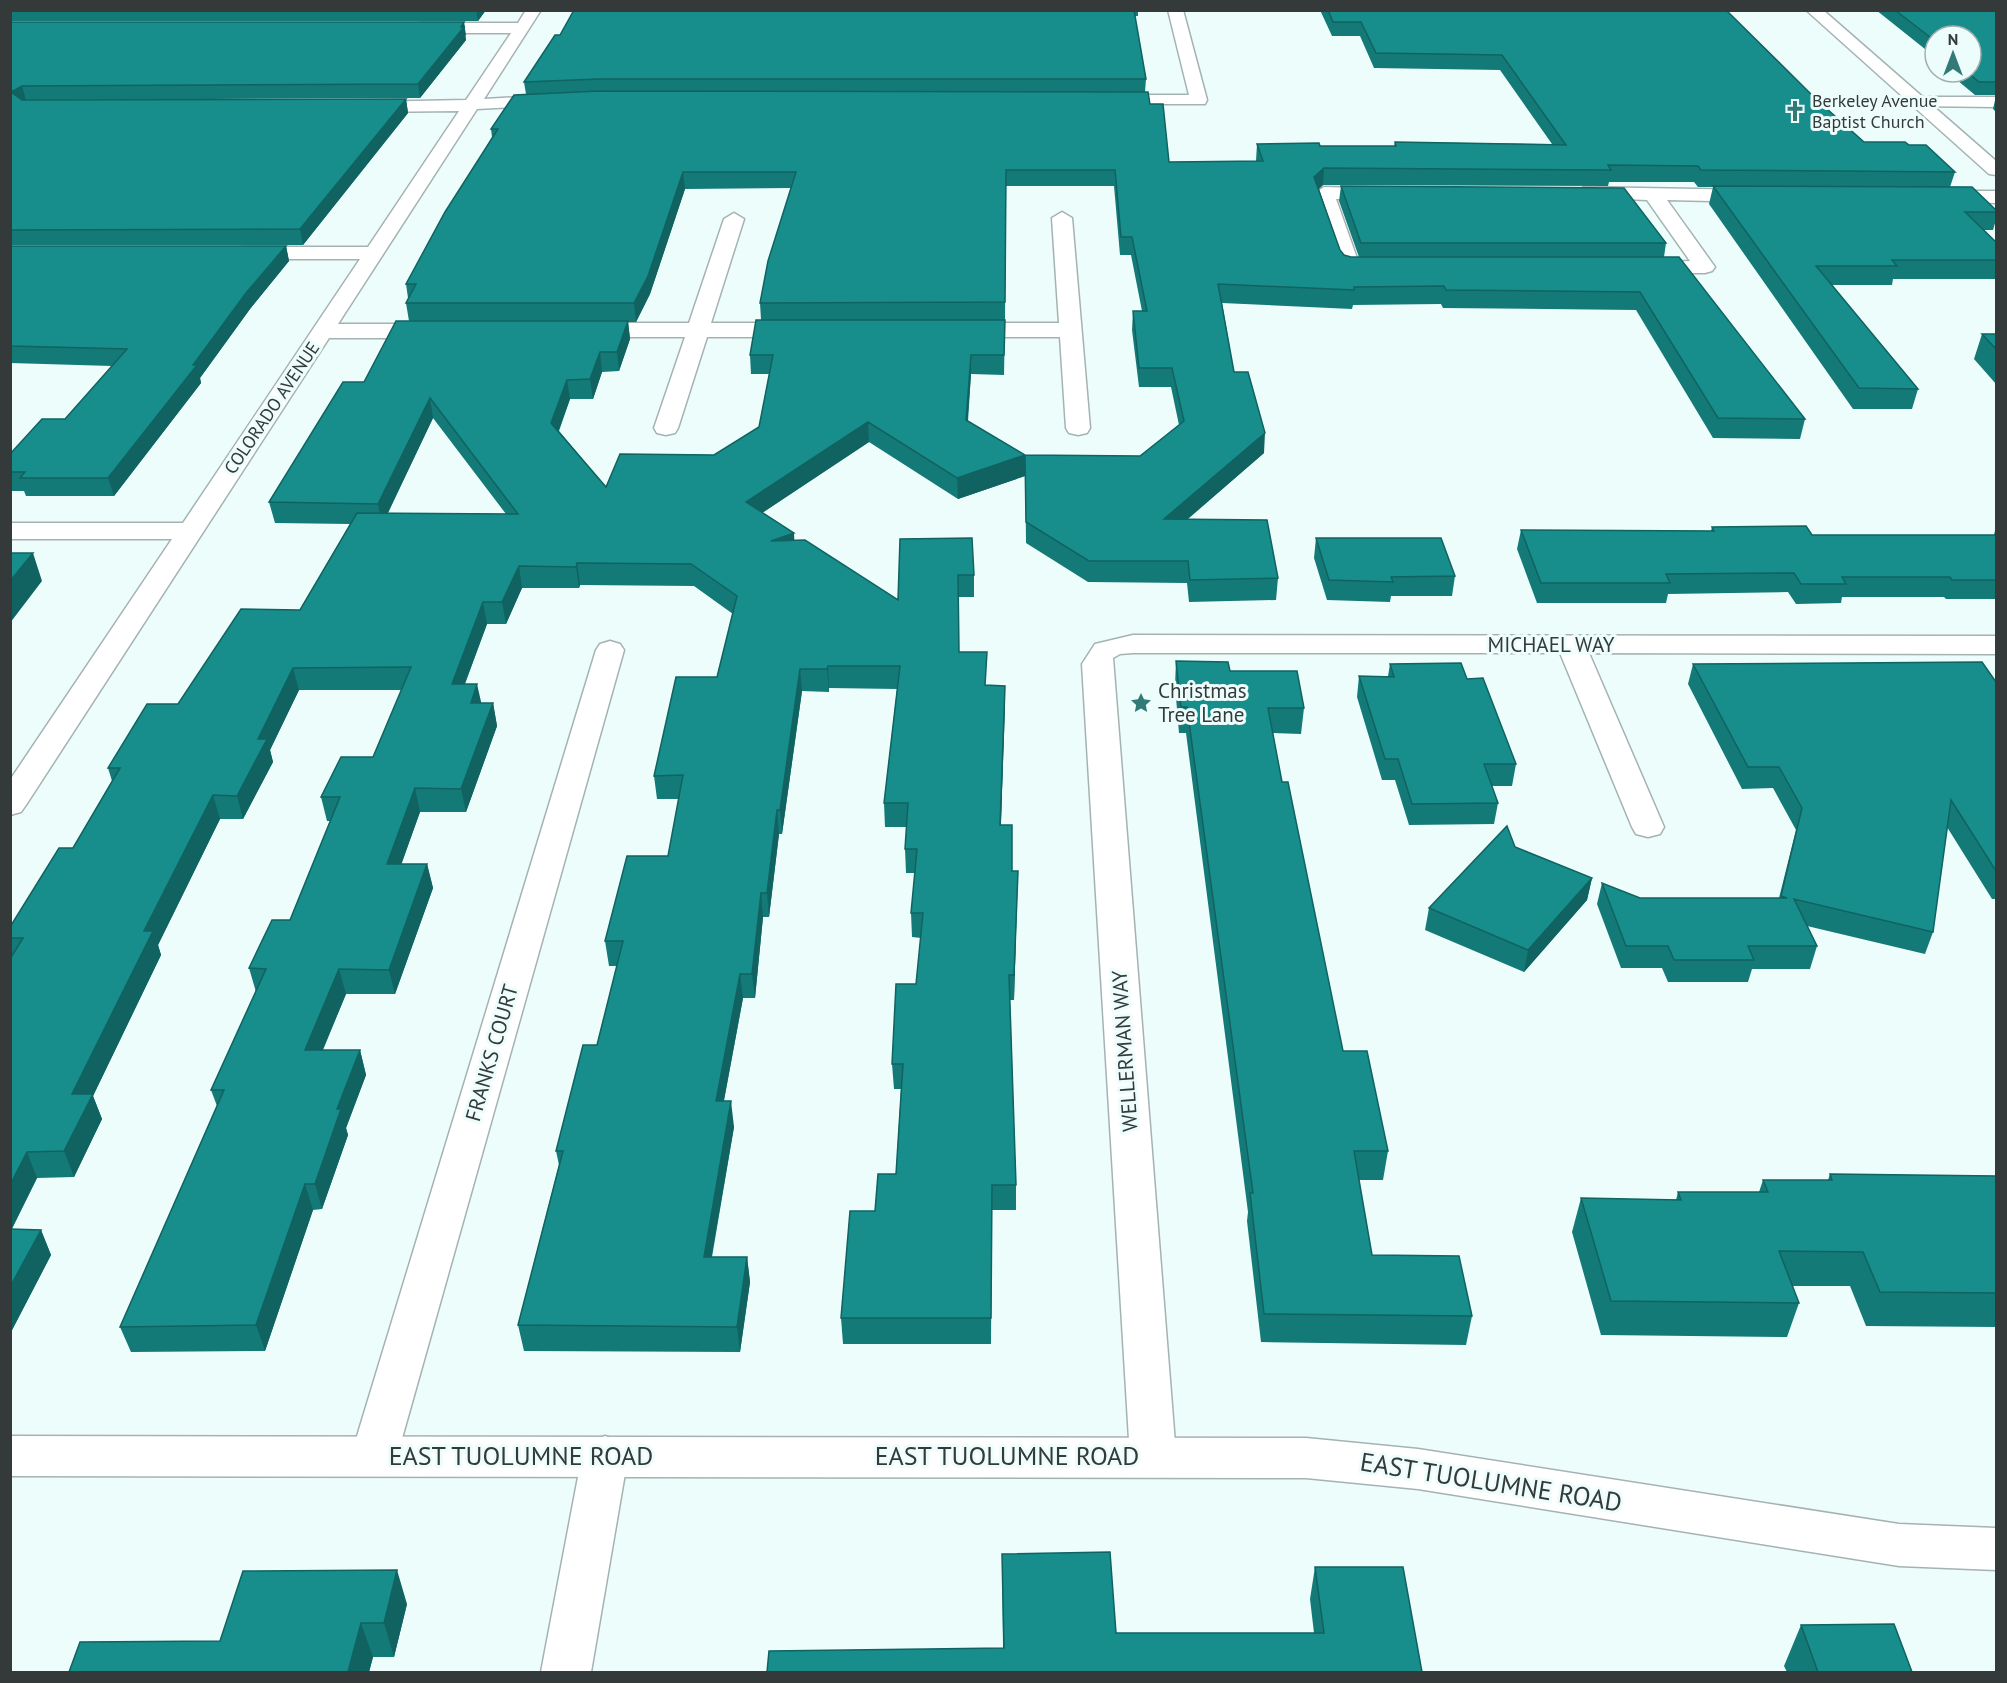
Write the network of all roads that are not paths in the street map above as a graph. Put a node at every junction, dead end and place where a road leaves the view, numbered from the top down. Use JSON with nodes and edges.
{"nodes":[{"id":1,"x":1174,"y":10,"type":"edge"},
{"id":2,"x":1813,"y":10,"type":"edge"},
{"id":3,"x":528,"y":19,"type":"edge"},
{"id":4,"x":406,"y":28,"type":"edge"},
{"id":5,"x":568,"y":99,"type":"edge"},
{"id":6,"x":1081,"y":100,"type":"edge"},
{"id":7,"x":1920,"y":102,"type":"junction"},
{"id":8,"x":1996,"y":102,"type":"edge"},
{"id":9,"x":471,"y":105,"type":"junction"},
{"id":10,"x":342,"y":107,"type":"edge"},
{"id":11,"x":1996,"y":170,"type":"edge"},
{"id":12,"x":1406,"y":193,"type":"edge"},
{"id":13,"x":1560,"y":193,"type":"edge"},
{"id":14,"x":1654,"y":196,"type":"junction"},
{"id":15,"x":1772,"y":196,"type":"edge"},
{"id":16,"x":1914,"y":197,"type":"edge"},
{"id":17,"x":1996,"y":197,"type":"edge"},
{"id":18,"x":734,"y":219,"type":"dead end"},
{"id":19,"x":1062,"y":219,"type":"dead end"},
{"id":20,"x":226,"y":253,"type":"edge"},
{"id":21,"x":374,"y":253,"type":"junction"},
{"id":22,"x":1397,"y":267,"type":"edge"},
{"id":23,"x":1622,"y":267,"type":"edge"},
{"id":24,"x":566,"y":330,"type":"edge"},
{"id":25,"x":698,"y":330,"type":"junction"},
{"id":26,"x":815,"y":330,"type":"edge"},
{"id":27,"x":943,"y":330,"type":"edge"},
{"id":28,"x":1071,"y":330,"type":"junction"},
{"id":29,"x":323,"y":331,"type":"junction"},
{"id":30,"x":459,"y":331,"type":"edge"},
{"id":31,"x":666,"y":428,"type":"dead end"},
{"id":32,"x":1078,"y":428,"type":"dead end"},
{"id":33,"x":10,"y":531,"type":"edge"},
{"id":34,"x":190,"y":531,"type":"junction"},
{"id":35,"x":1571,"y":645,"type":"junction"},
{"id":36,"x":1996,"y":645,"type":"edge"},
{"id":37,"x":1106,"y":649,"type":"joint"},
{"id":38,"x":610,"y":650,"type":"dead end"},
{"id":39,"x":10,"y":805,"type":"edge"},
{"id":40,"x":1648,"y":827,"type":"dead end"},
{"id":41,"x":10,"y":1456,"type":"edge"},
{"id":42,"x":374,"y":1456,"type":"junction"},
{"id":43,"x":605,"y":1456,"type":"junction"},
{"id":44,"x":1153,"y":1456,"type":"junction"},
{"id":45,"x":1996,"y":1550,"type":"edge"},
{"id":46,"x":566,"y":1672,"type":"edge"}],
"edges":[{"from":1,"to":6,"type":"street"},
{"from":2,"to":7,"type":"street"},
{"from":3,"to":4,"type":"street"},
{"from":3,"to":9,"type":"street","name":"COLORADO AVENUE"},
{"from":5,"to":9,"type":"street"},
{"from":7,"to":8,"type":"street"},
{"from":7,"to":11,"type":"street"},
{"from":9,"to":10,"type":"street"},
{"from":9,"to":21,"type":"street","name":"COLORADO AVENUE"},
{"from":12,"to":22,"type":"street"},
{"from":13,"to":14,"type":"street"},
{"from":14,"to":15,"type":"street"},
{"from":14,"to":23,"type":"street"},
{"from":16,"to":17,"type":"street"},
{"from":18,"to":25,"type":"street"},
{"from":19,"to":28,"type":"street"},
{"from":20,"to":21,"type":"street"},
{"from":21,"to":29,"type":"street","name":"COLORADO AVENUE"},
{"from":24,"to":25,"type":"street"},
{"from":25,"to":26,"type":"street"},
{"from":25,"to":31,"type":"street"},
{"from":27,"to":28,"type":"street"},
{"from":28,"to":32,"type":"street"},
{"from":29,"to":30,"type":"street"},
{"from":29,"to":34,"type":"street","name":"COLORADO AVENUE"},
{"from":33,"to":34,"type":"street"},
{"from":34,"to":39,"type":"street","name":"COLORADO AVENUE"},
{"from":35,"to":36,"type":"street","name":"MICHAEL WAY"},
{"from":35,"to":37,"type":"street","name":"MICHAEL WAY"},
{"from":35,"to":40,"type":"street"},
{"from":37,"to":44,"type":"street","name":"WELLERMAN WAY"},
{"from":38,"to":42,"type":"street","name":"FRANKS COURT"},
{"from":41,"to":42,"type":"street","name":"EAST TUOLUMNE ROAD"},
{"from":42,"to":43,"type":"street","name":"EAST TUOLUMNE ROAD"},
{"from":43,"to":44,"type":"street","name":"EAST TUOLUMNE ROAD"},
{"from":43,"to":46,"type":"street"},
{"from":44,"to":45,"type":"street","name":"EAST TUOLUMNE ROAD"}]}
